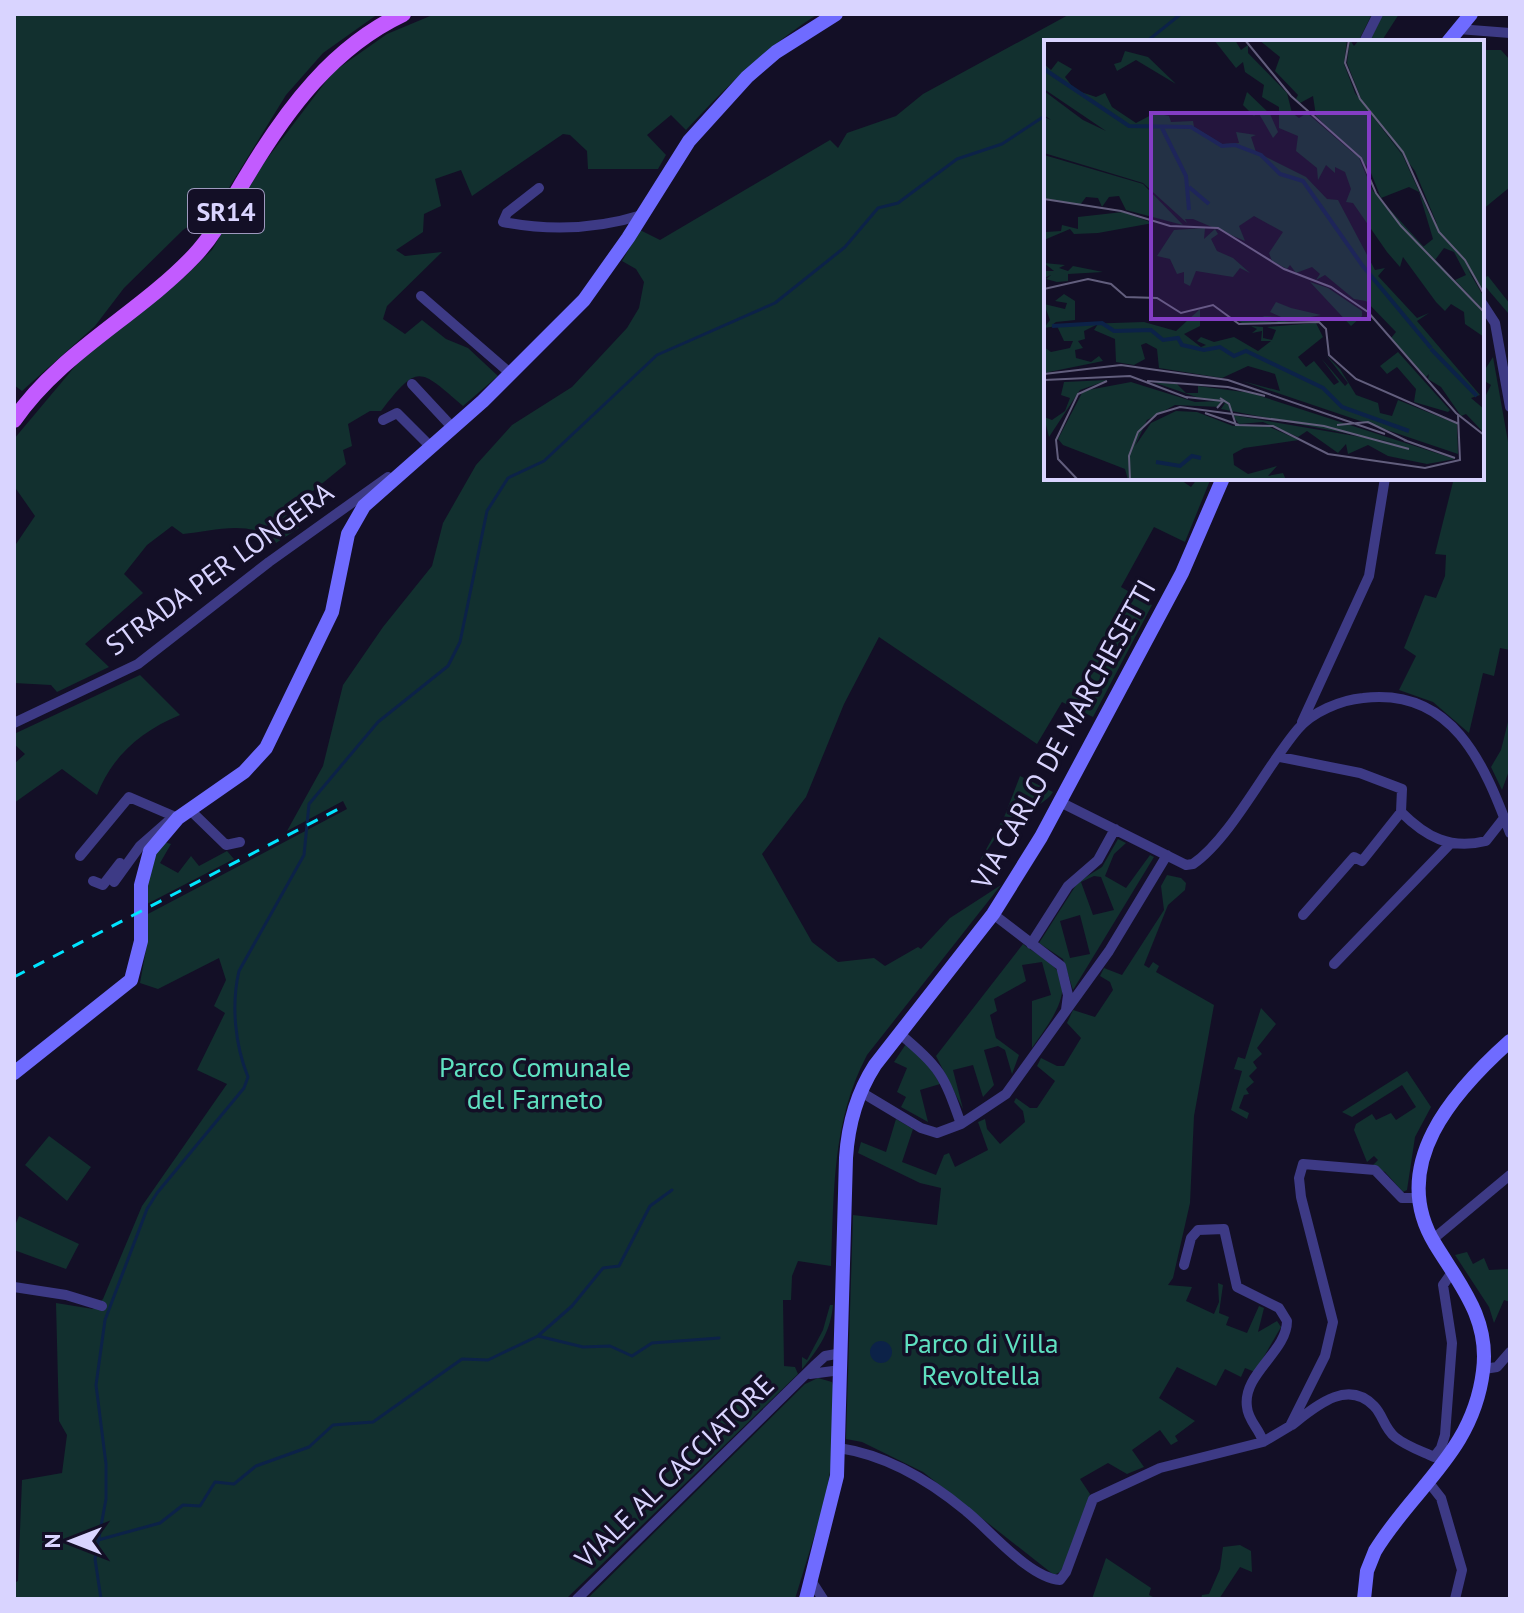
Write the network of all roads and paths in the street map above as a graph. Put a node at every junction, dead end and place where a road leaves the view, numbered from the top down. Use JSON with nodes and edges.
{"nodes":[{"id":1,"x":403,"y":14,"type":"edge"},
{"id":2,"x":836,"y":14,"type":"edge"},
{"id":3,"x":1378,"y":14,"type":"edge"},
{"id":4,"x":1471,"y":14,"type":"edge"},
{"id":5,"x":1458,"y":29,"type":"junction"},
{"id":6,"x":1510,"y":33,"type":"edge"},
{"id":7,"x":1365,"y":40,"type":"edge"},
{"id":8,"x":1450,"y":40,"type":"edge"},
{"id":9,"x":539,"y":188,"type":"dead end"},
{"id":10,"x":642,"y":215,"type":"junction"},
{"id":11,"x":421,"y":296,"type":"dead end"},
{"id":12,"x":1484,"y":306,"type":"edge"},
{"id":13,"x":511,"y":374,"type":"junction"},
{"id":14,"x":412,"y":384,"type":"dead end"},
{"id":15,"x":1510,"y":407,"type":"edge"},
{"id":16,"x":17,"y":411,"type":"edge"},
{"id":17,"x":383,"y":420,"type":"dead end"},
{"id":18,"x":452,"y":427,"type":"junction"},
{"id":19,"x":429,"y":445,"type":"junction"},
{"id":20,"x":406,"y":466,"type":"junction"},
{"id":21,"x":1222,"y":480,"type":"edge"},
{"id":22,"x":1385,"y":480,"type":"edge"},
{"id":23,"x":14,"y":723,"type":"edge"},
{"id":24,"x":1299,"y":728,"type":"junction"},
{"id":25,"x":1280,"y":757,"type":"junction"},
{"id":26,"x":1060,"y":802,"type":"junction"},
{"id":27,"x":1401,"y":812,"type":"junction"},
{"id":28,"x":180,"y":815,"type":"junction"},
{"id":29,"x":1504,"y":818,"type":"junction"},
{"id":30,"x":1115,"y":829,"type":"junction"},
{"id":31,"x":1510,"y":833,"type":"edge"},
{"id":32,"x":240,"y":842,"type":"dead end"},
{"id":33,"x":1449,"y":845,"type":"junction"},
{"id":34,"x":1167,"y":855,"type":"junction"},
{"id":35,"x":80,"y":856,"type":"dead end"},
{"id":36,"x":131,"y":856,"type":"junction"},
{"id":37,"x":93,"y":881,"type":"dead end"},
{"id":38,"x":114,"y":882,"type":"dead end"},
{"id":39,"x":993,"y":914,"type":"junction"},
{"id":40,"x":1303,"y":915,"type":"dead end"},
{"id":41,"x":1031,"y":944,"type":"junction"},
{"id":42,"x":1334,"y":964,"type":"dead end"},
{"id":43,"x":1066,"y":1012,"type":"junction"},
{"id":44,"x":899,"y":1033,"type":"junction"},
{"id":45,"x":1510,"y":1041,"type":"edge"},
{"id":46,"x":14,"y":1073,"type":"edge"},
{"id":47,"x":861,"y":1092,"type":"junction"},
{"id":48,"x":961,"y":1124,"type":"junction"},
{"id":49,"x":1510,"y":1175,"type":"edge"},
{"id":50,"x":1420,"y":1198,"type":"junction"},
{"id":51,"x":1432,"y":1240,"type":"junction"},
{"id":52,"x":1184,"y":1265,"type":"dead end"},
{"id":53,"x":1453,"y":1271,"type":"junction"},
{"id":54,"x":14,"y":1287,"type":"edge"},
{"id":55,"x":102,"y":1306,"type":"dead end"},
{"id":56,"x":1510,"y":1352,"type":"edge"},
{"id":57,"x":842,"y":1353,"type":"junction"},
{"id":58,"x":1484,"y":1369,"type":"junction"},
{"id":59,"x":841,"y":1370,"type":"junction"},
{"id":60,"x":804,"y":1377,"type":"junction"},
{"id":61,"x":1290,"y":1426,"type":"junction"},
{"id":62,"x":1263,"y":1442,"type":"junction"},
{"id":63,"x":839,"y":1448,"type":"junction"},
{"id":64,"x":1430,"y":1484,"type":"junction"},
{"id":65,"x":812,"y":1582,"type":"junction"},
{"id":66,"x":577,"y":1599,"type":"edge"},
{"id":67,"x":806,"y":1599,"type":"edge"},
{"id":68,"x":823,"y":1599,"type":"edge"},
{"id":69,"x":1364,"y":1599,"type":"edge"},
{"id":70,"x":1455,"y":1599,"type":"edge"}],
"edges":[{"from":1,"to":16,"type":"main road","number":"SR14"},
{"from":2,"to":10,"type":"main road","name":"STRADA PER LONGERA"},
{"from":3,"to":7,"type":"street"},
{"from":4,"to":5,"type":"main road"},
{"from":5,"to":6,"type":"street"},
{"from":5,"to":8,"type":"main road"},
{"from":9,"to":10,"type":"street"},
{"from":10,"to":13,"type":"main road","name":"STRADA PER LONGERA"},
{"from":11,"to":13,"type":"street"},
{"from":12,"to":15,"type":"street"},
{"from":13,"to":18,"type":"main road","name":"STRADA PER LONGERA"},
{"from":14,"to":18,"type":"street"},
{"from":17,"to":19,"type":"street"},
{"from":18,"to":19,"type":"main road","name":"STRADA PER LONGERA"},
{"from":19,"to":20,"type":"main road","name":"STRADA PER LONGERA"},
{"from":20,"to":23,"type":"street","name":"STRADA PER LONGERA"},
{"from":20,"to":28,"type":"main road","name":"STRADA PER LONGERA"},
{"from":21,"to":26,"type":"main road","name":"VIA CARLO DE MARCHESETTI"},
{"from":22,"to":24,"type":"street"},
{"from":24,"to":25,"type":"street"},
{"from":24,"to":29,"type":"street"},
{"from":25,"to":27,"type":"street"},
{"from":25,"to":34,"type":"street"},
{"from":26,"to":30,"type":"street"},
{"from":26,"to":39,"type":"main road","name":"VIA CARLO DE MARCHESETTI"},
{"from":27,"to":33,"type":"street"},
{"from":27,"to":40,"type":"street"},
{"from":28,"to":32,"type":"street"},
{"from":28,"to":35,"type":"street"},
{"from":28,"to":36,"type":"street"},
{"from":28,"to":46,"type":"main road","name":"STRADA PER LONGERA"},
{"from":29,"to":31,"type":"street"},
{"from":29,"to":33,"type":"street"},
{"from":30,"to":34,"type":"street"},
{"from":30,"to":41,"type":"street"},
{"from":33,"to":42,"type":"street"},
{"from":34,"to":43,"type":"street"},
{"from":36,"to":37,"type":"street"},
{"from":36,"to":38,"type":"street"},
{"from":39,"to":41,"type":"street"},
{"from":39,"to":44,"type":"main road","name":"VIA CARLO DE MARCHESETTI"},
{"from":41,"to":43,"type":"street"},
{"from":43,"to":48,"type":"street"},
{"from":44,"to":47,"type":"main road","name":"VIA CARLO DE MARCHESETTI"},
{"from":44,"to":48,"type":"street"},
{"from":45,"to":50,"type":"main road"},
{"from":47,"to":48,"type":"street"},
{"from":47,"to":57,"type":"main road","name":"VIA CARLO DE MARCHESETTI"},
{"from":49,"to":51,"type":"street"},
{"from":50,"to":51,"type":"main road"},
{"from":50,"to":61,"type":"street"},
{"from":51,"to":53,"type":"main road"},
{"from":52,"to":62,"type":"street"},
{"from":53,"to":58,"type":"main road"},
{"from":53,"to":61,"type":"street"},
{"from":54,"to":55,"type":"street"},
{"from":56,"to":58,"type":"street"},
{"from":57,"to":59,"type":"main road","name":"VIA CARLO DE MARCHESETTI"},
{"from":57,"to":60,"type":"street","name":"VIALE AL CACCIATORE"},
{"from":58,"to":64,"type":"main road"},
{"from":59,"to":60,"type":"street"},
{"from":59,"to":63,"type":"main road","name":"VIA CARLO DE MARCHESETTI"},
{"from":60,"to":66,"type":"street","name":"VIALE AL CACCIATORE"},
{"from":61,"to":62,"type":"street"},
{"from":62,"to":63,"type":"street"},
{"from":63,"to":65,"type":"main road","name":"VIA CARLO DE MARCHESETTI"},
{"from":64,"to":69,"type":"main road"},
{"from":64,"to":70,"type":"street"},
{"from":65,"to":67,"type":"main road","name":"VIA CARLO DE MARCHESETTI"},
{"from":65,"to":68,"type":"street"}]}
